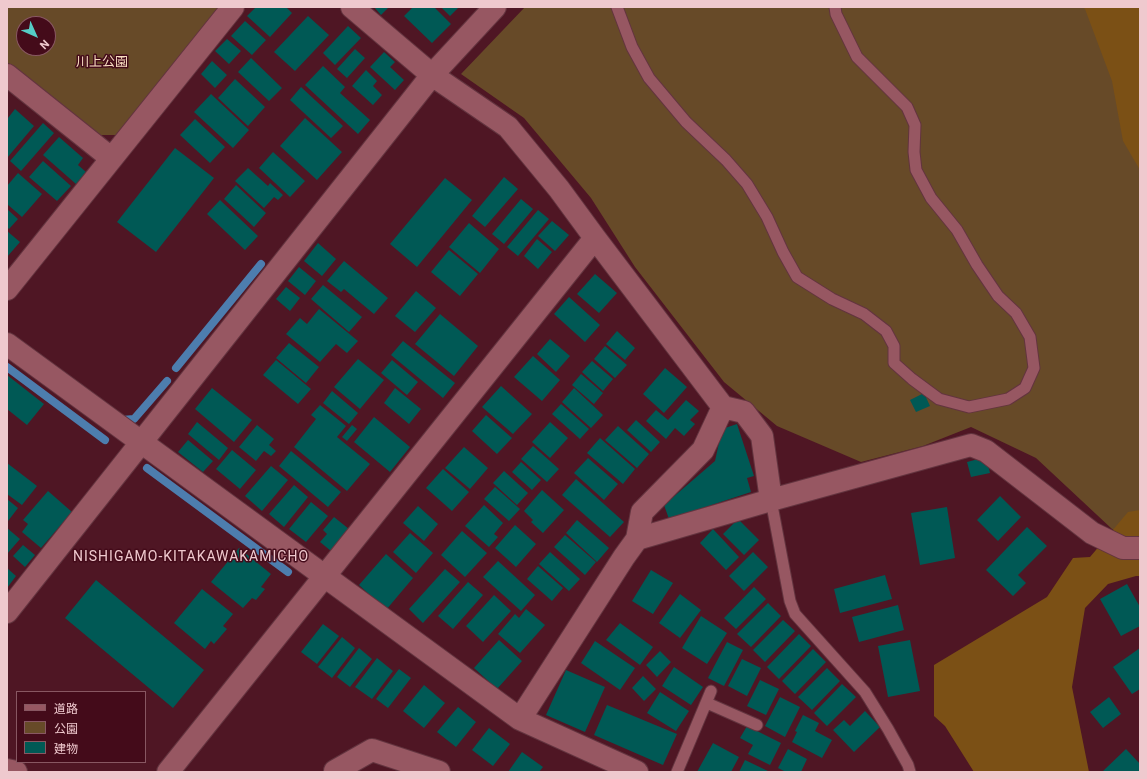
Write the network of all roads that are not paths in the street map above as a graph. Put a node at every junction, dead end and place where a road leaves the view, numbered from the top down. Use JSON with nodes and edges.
{"nodes":[{"id":1,"x":233,"y":7,"type":"edge"},
{"id":2,"x":352,"y":7,"type":"edge"},
{"id":3,"x":495,"y":7,"type":"edge"},
{"id":4,"x":617,"y":7,"type":"edge"},
{"id":5,"x":835,"y":7,"type":"edge"},
{"id":6,"x":7,"y":75,"type":"edge"},
{"id":7,"x":432,"y":75,"type":"junction"},
{"id":8,"x":112,"y":158,"type":"junction"},
{"id":9,"x":595,"y":238,"type":"junction"},
{"id":10,"x":7,"y":289,"type":"edge"},
{"id":11,"x":7,"y":344,"type":"edge"},
{"id":12,"x":723,"y":406,"type":"junction"},
{"id":13,"x":142,"y":442,"type":"junction"},
{"id":14,"x":771,"y":500,"type":"junction"},
{"id":15,"x":638,"y":539,"type":"junction"},
{"id":16,"x":1140,"y":548,"type":"edge"},
{"id":17,"x":324,"y":576,"type":"junction"},
{"id":18,"x":7,"y":612,"type":"edge"},
{"id":19,"x":711,"y":691,"type":"dead end"},
{"id":20,"x":707,"y":703,"type":"junction"},
{"id":21,"x":520,"y":719,"type":"junction"},
{"id":22,"x":757,"y":725,"type":"dead end"},
{"id":23,"x":7,"y":770,"type":"edge"},
{"id":24,"x":16,"y":772,"type":"edge"},
{"id":25,"x":168,"y":772,"type":"edge"},
{"id":26,"x":335,"y":772,"type":"edge"},
{"id":27,"x":439,"y":772,"type":"edge"},
{"id":28,"x":637,"y":772,"type":"edge"},
{"id":29,"x":677,"y":772,"type":"edge"},
{"id":30,"x":910,"y":772,"type":"edge"}],
"edges":[{"from":1,"to":8,"type":"street"},
{"from":2,"to":7,"type":"street"},
{"from":3,"to":7,"type":"street"},
{"from":4,"to":5,"type":"lane"},
{"from":6,"to":8,"type":"street"},
{"from":7,"to":9,"type":"street"},
{"from":7,"to":13,"type":"street"},
{"from":8,"to":10,"type":"street"},
{"from":9,"to":12,"type":"street"},
{"from":9,"to":17,"type":"street"},
{"from":11,"to":13,"type":"street"},
{"from":12,"to":14,"type":"street"},
{"from":12,"to":15,"type":"street"},
{"from":13,"to":17,"type":"street"},
{"from":13,"to":18,"type":"street"},
{"from":14,"to":15,"type":"street"},
{"from":14,"to":16,"type":"street"},
{"from":14,"to":30,"type":"lane"},
{"from":15,"to":21,"type":"street"},
{"from":17,"to":21,"type":"street"},
{"from":17,"to":25,"type":"street"},
{"from":19,"to":20,"type":"lane"},
{"from":20,"to":22,"type":"lane"},
{"from":20,"to":29,"type":"lane"},
{"from":21,"to":28,"type":"street"},
{"from":23,"to":24,"type":"street"},
{"from":26,"to":27,"type":"street"}]}
